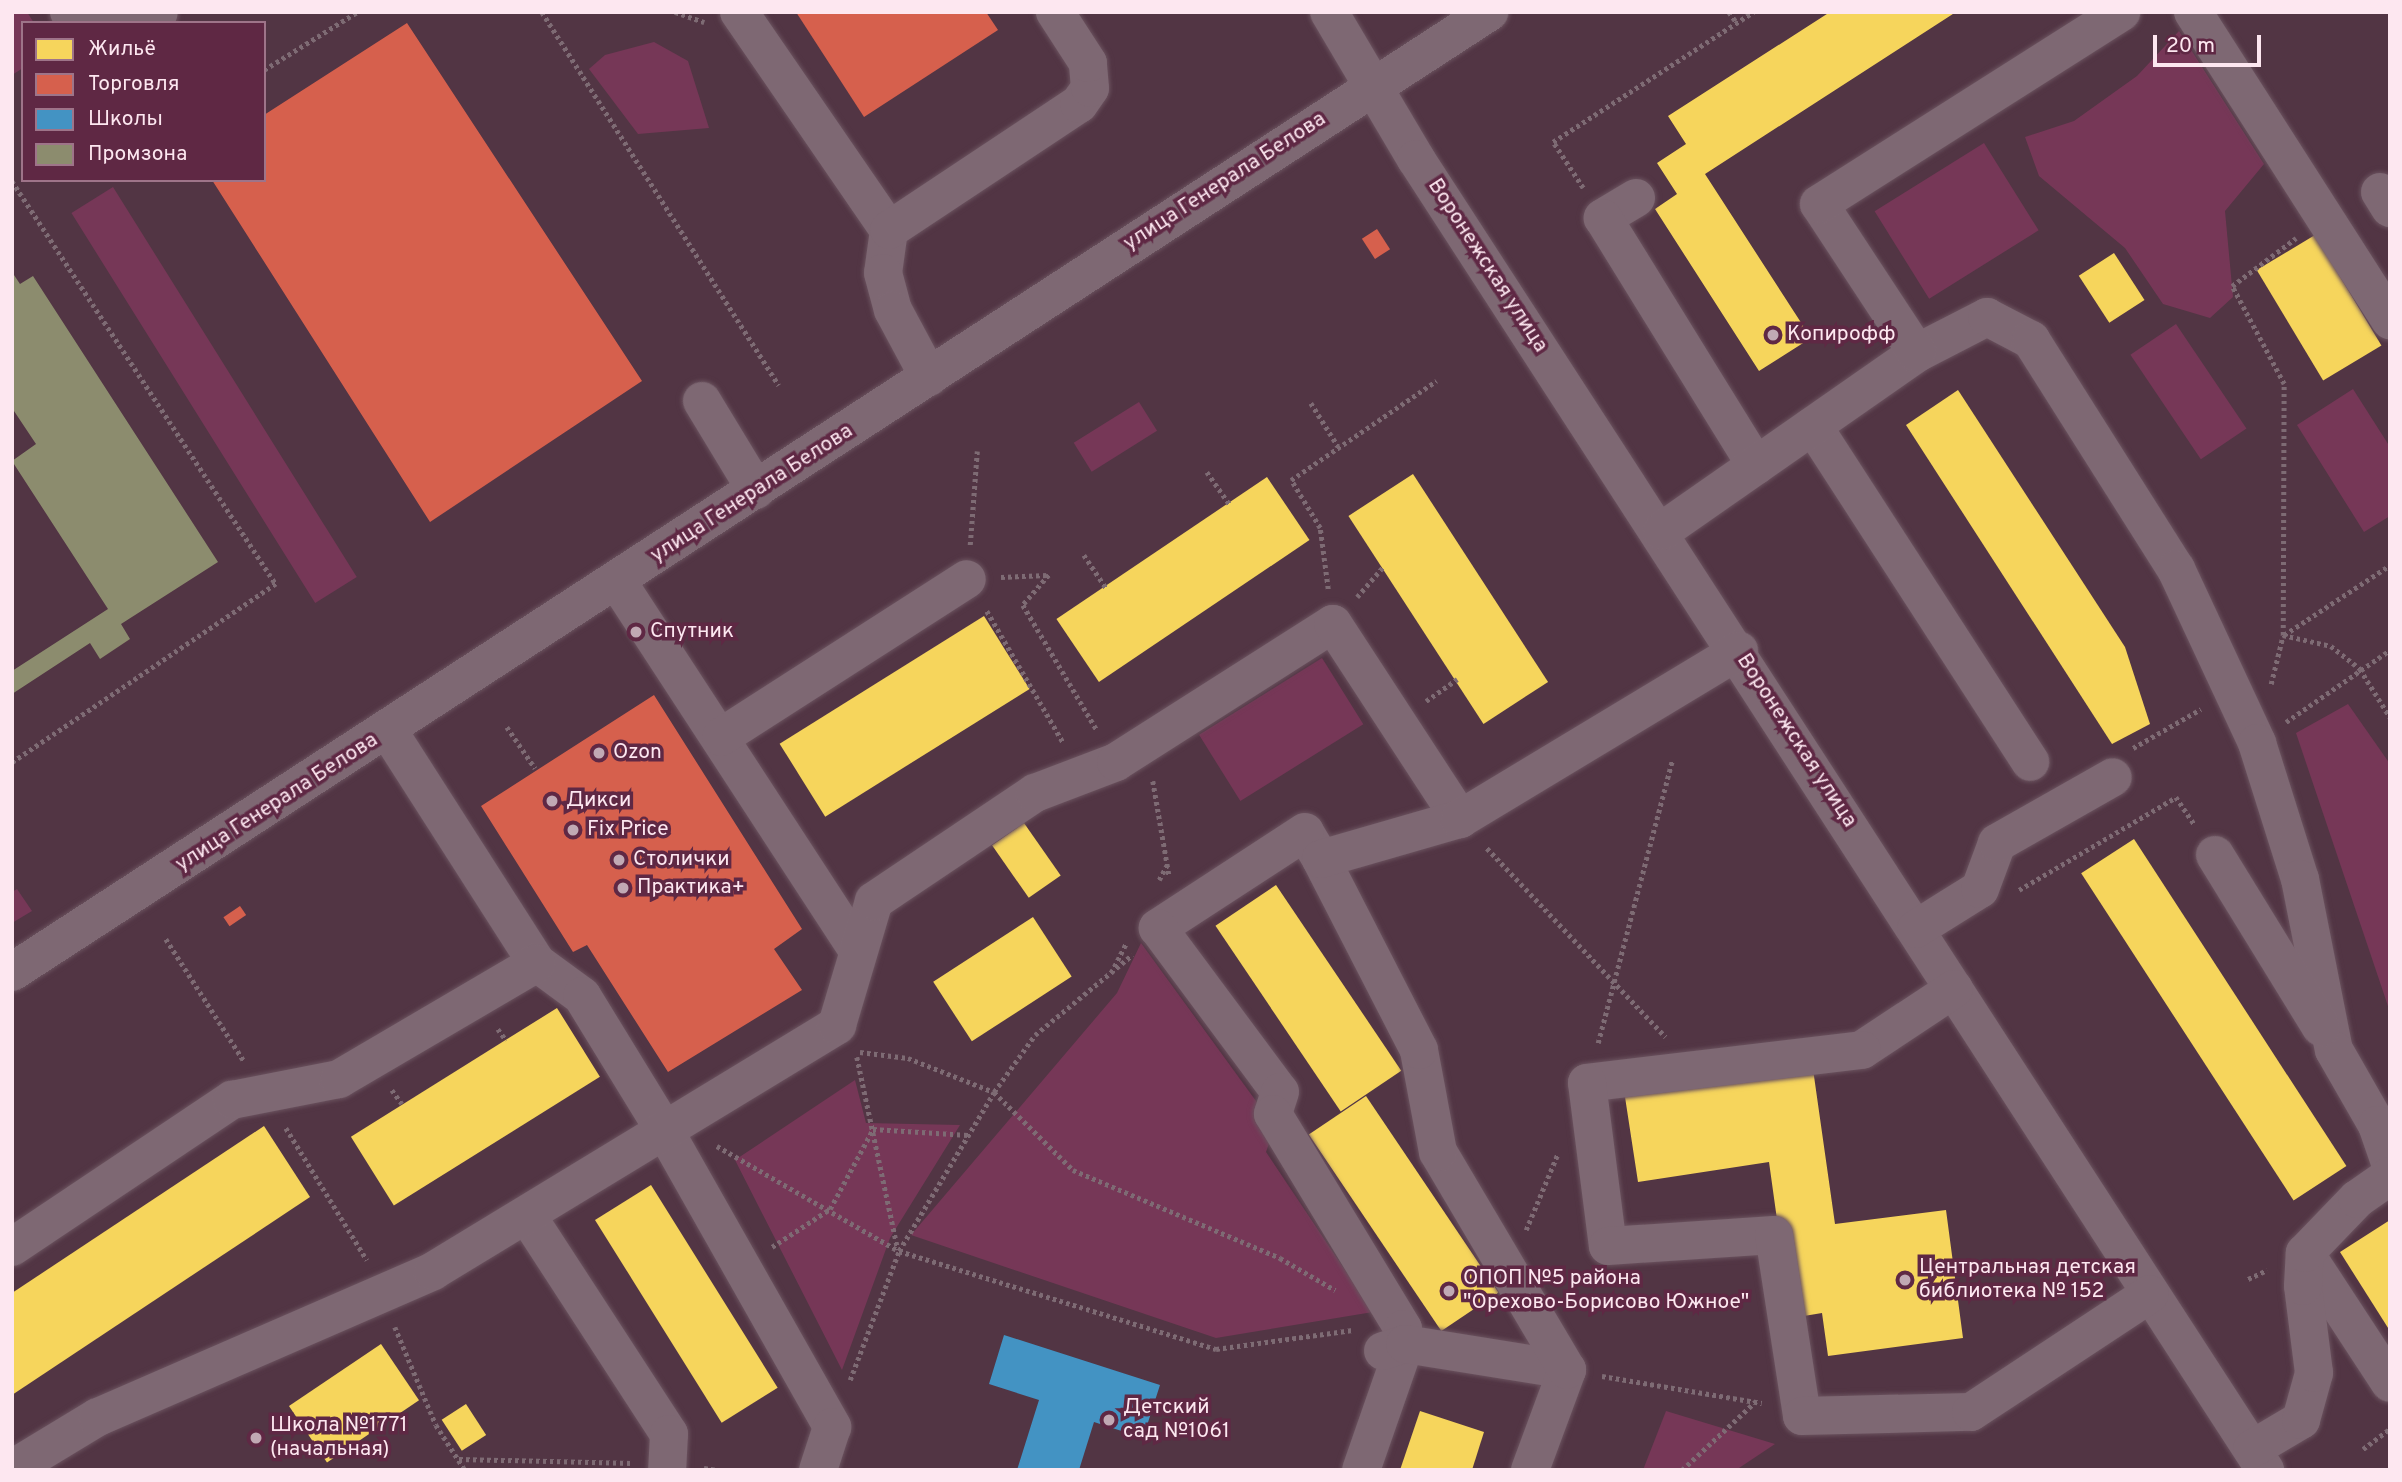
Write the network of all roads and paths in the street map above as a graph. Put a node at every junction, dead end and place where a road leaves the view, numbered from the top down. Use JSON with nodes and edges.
{"nodes":[{"id":1,"x":159,"y":12,"type":"edge"},
{"id":2,"x":357,"y":12,"type":"edge"},
{"id":3,"x":542,"y":12,"type":"edge"},
{"id":4,"x":739,"y":12,"type":"edge"},
{"id":5,"x":1055,"y":12,"type":"edge"},
{"id":6,"x":1329,"y":12,"type":"edge"},
{"id":7,"x":1489,"y":12,"type":"edge"},
{"id":8,"x":1729,"y":12,"type":"edge"},
{"id":9,"x":1754,"y":12,"type":"edge"},
{"id":10,"x":2121,"y":12,"type":"edge"},
{"id":11,"x":2193,"y":12,"type":"edge"},
{"id":12,"x":83,"y":21,"type":"edge"},
{"id":13,"x":1737,"y":23,"type":"junction"},
{"id":14,"x":266,"y":70,"type":"edge"},
{"id":15,"x":1373,"y":85,"type":"junction"},
{"id":16,"x":12,"y":181,"type":"edge"},
{"id":17,"x":1636,"y":198,"type":"dead end"},
{"id":18,"x":2324,"y":217,"type":"junction"},
{"id":19,"x":1603,"y":218,"type":"junction"},
{"id":20,"x":889,"y":230,"type":"junction"},
{"id":21,"x":2390,"y":320,"type":"edge"},
{"id":22,"x":1917,"y":353,"type":"junction"},
{"id":23,"x":929,"y":377,"type":"junction"},
{"id":24,"x":1436,"y":381,"type":"dead end"},
{"id":25,"x":779,"y":385,"type":"dead end"},
{"id":26,"x":702,"y":401,"type":"dead end"},
{"id":27,"x":1311,"y":403,"type":"dead end"},
{"id":28,"x":1813,"y":426,"type":"junction"},
{"id":29,"x":1338,"y":446,"type":"junction"},
{"id":30,"x":976,"y":451,"type":"dead end"},
{"id":31,"x":1756,"y":466,"type":"junction"},
{"id":32,"x":1207,"y":472,"type":"dead end"},
{"id":33,"x":756,"y":490,"type":"junction"},
{"id":34,"x":1229,"y":503,"type":"dead end"},
{"id":35,"x":1662,"y":531,"type":"junction"},
{"id":36,"x":1084,"y":555,"type":"dead end"},
{"id":37,"x":2390,"y":565,"type":"edge"},
{"id":38,"x":968,"y":579,"type":"junction"},
{"id":39,"x":617,"y":582,"type":"junction"},
{"id":40,"x":1106,"y":588,"type":"dead end"},
{"id":41,"x":1333,"y":624,"type":"junction"},
{"id":42,"x":2284,"y":635,"type":"junction"},
{"id":43,"x":2390,"y":650,"type":"edge"},
{"id":44,"x":1739,"y":651,"type":"junction"},
{"id":45,"x":2360,"y":669,"type":"junction"},
{"id":46,"x":2252,"y":690,"type":"junction"},
{"id":47,"x":2390,"y":717,"type":"edge"},
{"id":48,"x":507,"y":727,"type":"dead end"},
{"id":49,"x":389,"y":732,"type":"junction"},
{"id":50,"x":721,"y":737,"type":"junction"},
{"id":51,"x":2257,"y":743,"type":"junction"},
{"id":52,"x":1131,"y":751,"type":"junction"},
{"id":53,"x":1672,"y":760,"type":"dead end"},
{"id":54,"x":2030,"y":762,"type":"dead end"},
{"id":55,"x":12,"y":763,"type":"edge"},
{"id":56,"x":535,"y":768,"type":"dead end"},
{"id":57,"x":1080,"y":775,"type":"junction"},
{"id":58,"x":2113,"y":776,"type":"joint"},
{"id":59,"x":1460,"y":818,"type":"junction"},
{"id":60,"x":2215,"y":855,"type":"joint"},
{"id":61,"x":1321,"y":859,"type":"junction"},
{"id":62,"x":2033,"y":882,"type":"dead end"},
{"id":63,"x":1172,"y":918,"type":"junction"},
{"id":64,"x":1916,"y":929,"type":"junction"},
{"id":65,"x":166,"y":939,"type":"dead end"},
{"id":66,"x":858,"y":951,"type":"junction"},
{"id":67,"x":537,"y":963,"type":"junction"},
{"id":68,"x":12,"y":972,"type":"edge"},
{"id":69,"x":1107,"y":981,"type":"dead end"},
{"id":70,"x":1614,"y":986,"type":"junction"},
{"id":71,"x":1954,"y":989,"type":"junction"},
{"id":72,"x":847,"y":1038,"type":"junction"},
{"id":73,"x":2334,"y":1050,"type":"junction"},
{"id":74,"x":1699,"y":1068,"type":"junction"},
{"id":75,"x":1587,"y":1083,"type":"junction"},
{"id":76,"x":994,"y":1092,"type":"junction"},
{"id":77,"x":265,"y":1093,"type":"junction"},
{"id":78,"x":873,"y":1129,"type":"junction"},
{"id":79,"x":666,"y":1133,"type":"junction"},
{"id":80,"x":968,"y":1135,"type":"junction"},
{"id":81,"x":1561,"y":1146,"type":"dead end"},
{"id":82,"x":2390,"y":1162,"type":"edge"},
{"id":83,"x":2390,"y":1176,"type":"edge"},
{"id":84,"x":830,"y":1209,"type":"junction"},
{"id":85,"x":528,"y":1217,"type":"junction"},
{"id":86,"x":12,"y":1247,"type":"edge"},
{"id":87,"x":899,"y":1251,"type":"junction"},
{"id":88,"x":2305,"y":1253,"type":"junction"},
{"id":89,"x":741,"y":1267,"type":"junction"},
{"id":90,"x":1509,"y":1272,"type":"junction"},
{"id":91,"x":2150,"y":1294,"type":"junction"},
{"id":92,"x":1347,"y":1297,"type":"dead end"},
{"id":93,"x":382,"y":1298,"type":"junction"},
{"id":94,"x":1396,"y":1341,"type":"junction"},
{"id":95,"x":1567,"y":1370,"type":"junction"},
{"id":96,"x":2390,"y":1383,"type":"edge"},
{"id":97,"x":1756,"y":1401,"type":"junction"},
{"id":98,"x":1802,"y":1416,"type":"junction"},
{"id":99,"x":832,"y":1427,"type":"junction"},
{"id":100,"x":2390,"y":1429,"type":"edge"},
{"id":101,"x":2363,"y":1449,"type":"dead end"},
{"id":102,"x":458,"y":1459,"type":"junction"},
{"id":103,"x":2259,"y":1459,"type":"edge"},
{"id":104,"x":668,"y":1467,"type":"edge"},
{"id":105,"x":12,"y":1469,"type":"edge"},
{"id":106,"x":465,"y":1470,"type":"edge"},
{"id":107,"x":818,"y":1470,"type":"edge"},
{"id":108,"x":1361,"y":1470,"type":"edge"},
{"id":109,"x":1530,"y":1470,"type":"edge"},
{"id":110,"x":1682,"y":1470,"type":"edge"}],
"edges":[{"from":1,"to":12,"type":"street"},
{"from":2,"to":14,"type":"path"},
{"from":3,"to":25,"type":"path"},
{"from":4,"to":20,"type":"street"},
{"from":5,"to":20,"type":"street"},
{"from":6,"to":15,"type":"street","name":"Воронежская улица"},
{"from":7,"to":15,"type":"street","name":"улица Генерала Белова"},
{"from":8,"to":13,"type":"path"},
{"from":9,"to":13,"type":"path"},
{"from":10,"to":22,"type":"street"},
{"from":11,"to":18,"type":"street"},
{"from":13,"to":19,"type":"path"},
{"from":15,"to":23,"type":"street","name":"улица Генерала Белова"},
{"from":15,"to":35,"type":"street","name":"Воронежская улица"},
{"from":16,"to":55,"type":"path"},
{"from":17,"to":19,"type":"street"},
{"from":18,"to":21,"type":"street"},
{"from":18,"to":42,"type":"path"},
{"from":19,"to":31,"type":"street"},
{"from":20,"to":23,"type":"street"},
{"from":22,"to":28,"type":"street"},
{"from":22,"to":46,"type":"street"},
{"from":23,"to":33,"type":"street","name":"улица Генерала Белова"},
{"from":24,"to":29,"type":"path"},
{"from":26,"to":33,"type":"street"},
{"from":27,"to":29,"type":"path"},
{"from":28,"to":31,"type":"street"},
{"from":28,"to":54,"type":"street"},
{"from":29,"to":41,"type":"path"},
{"from":30,"to":38,"type":"path"},
{"from":31,"to":35,"type":"street"},
{"from":32,"to":34,"type":"path"},
{"from":33,"to":39,"type":"street","name":"улица Генерала Белова"},
{"from":35,"to":44,"type":"street","name":"Воронежская улица"},
{"from":36,"to":40,"type":"path"},
{"from":37,"to":42,"type":"path"},
{"from":38,"to":50,"type":"street"},
{"from":38,"to":52,"type":"path"},
{"from":38,"to":57,"type":"path"},
{"from":39,"to":49,"type":"street","name":"улица Генерала Белова"},
{"from":39,"to":50,"type":"street"},
{"from":41,"to":52,"type":"street"},
{"from":41,"to":59,"type":"street"},
{"from":42,"to":45,"type":"path"},
{"from":42,"to":46,"type":"path"},
{"from":43,"to":45,"type":"path"},
{"from":44,"to":59,"type":"street"},
{"from":44,"to":64,"type":"street","name":"Воронежская улица"},
{"from":45,"to":47,"type":"path"},
{"from":45,"to":51,"type":"path"},
{"from":46,"to":51,"type":"street"},
{"from":46,"to":58,"type":"path"},
{"from":48,"to":56,"type":"path"},
{"from":49,"to":67,"type":"street"},
{"from":49,"to":68,"type":"street","name":"улица Генерала Белова"},
{"from":50,"to":66,"type":"street"},
{"from":51,"to":73,"type":"street"},
{"from":52,"to":57,"type":"street"},
{"from":52,"to":63,"type":"path"},
{"from":53,"to":70,"type":"path"},
{"from":57,"to":66,"type":"street"},
{"from":58,"to":64,"type":"street"},
{"from":59,"to":61,"type":"street"},
{"from":59,"to":70,"type":"path"},
{"from":60,"to":62,"type":"path"},
{"from":60,"to":73,"type":"street"},
{"from":61,"to":63,"type":"street"},
{"from":61,"to":90,"type":"street"},
{"from":63,"to":94,"type":"street"},
{"from":64,"to":71,"type":"street","name":"Воронежская улица"},
{"from":65,"to":77,"type":"path"},
{"from":66,"to":72,"type":"street"},
{"from":67,"to":77,"type":"street"},
{"from":67,"to":79,"type":"street"},
{"from":69,"to":76,"type":"path"},
{"from":70,"to":74,"type":"path"},
{"from":70,"to":75,"type":"path"},
{"from":71,"to":74,"type":"street"},
{"from":71,"to":91,"type":"street","name":"Воронежская улица"},
{"from":72,"to":76,"type":"path"},
{"from":72,"to":78,"type":"path"},
{"from":72,"to":79,"type":"street"},
{"from":73,"to":82,"type":"street"},
{"from":74,"to":75,"type":"street"},
{"from":75,"to":98,"type":"street"},
{"from":76,"to":80,"type":"path"},
{"from":76,"to":92,"type":"path"},
{"from":77,"to":86,"type":"street"},
{"from":77,"to":93,"type":"path"},
{"from":78,"to":80,"type":"path"},
{"from":78,"to":84,"type":"path"},
{"from":78,"to":87,"type":"path"},
{"from":79,"to":84,"type":"path"},
{"from":79,"to":85,"type":"street"},
{"from":79,"to":89,"type":"street"},
{"from":80,"to":87,"type":"path"},
{"from":81,"to":90,"type":"path"},
{"from":83,"to":88,"type":"street"},
{"from":84,"to":87,"type":"path"},
{"from":84,"to":89,"type":"path"},
{"from":85,"to":93,"type":"street"},
{"from":85,"to":104,"type":"street"},
{"from":87,"to":94,"type":"path"},
{"from":87,"to":99,"type":"path"},
{"from":88,"to":96,"type":"street"},
{"from":88,"to":103,"type":"street"},
{"from":89,"to":99,"type":"street"},
{"from":90,"to":95,"type":"street"},
{"from":91,"to":98,"type":"street"},
{"from":91,"to":103,"type":"street","name":"Воронежская улица"},
{"from":93,"to":102,"type":"path"},
{"from":93,"to":105,"type":"street"},
{"from":94,"to":95,"type":"street"},
{"from":94,"to":108,"type":"street"},
{"from":95,"to":97,"type":"path"},
{"from":95,"to":109,"type":"street"},
{"from":97,"to":98,"type":"path"},
{"from":97,"to":110,"type":"path"},
{"from":99,"to":107,"type":"street"},
{"from":100,"to":101,"type":"path"},
{"from":102,"to":104,"type":"path"},
{"from":102,"to":106,"type":"path"}]}
